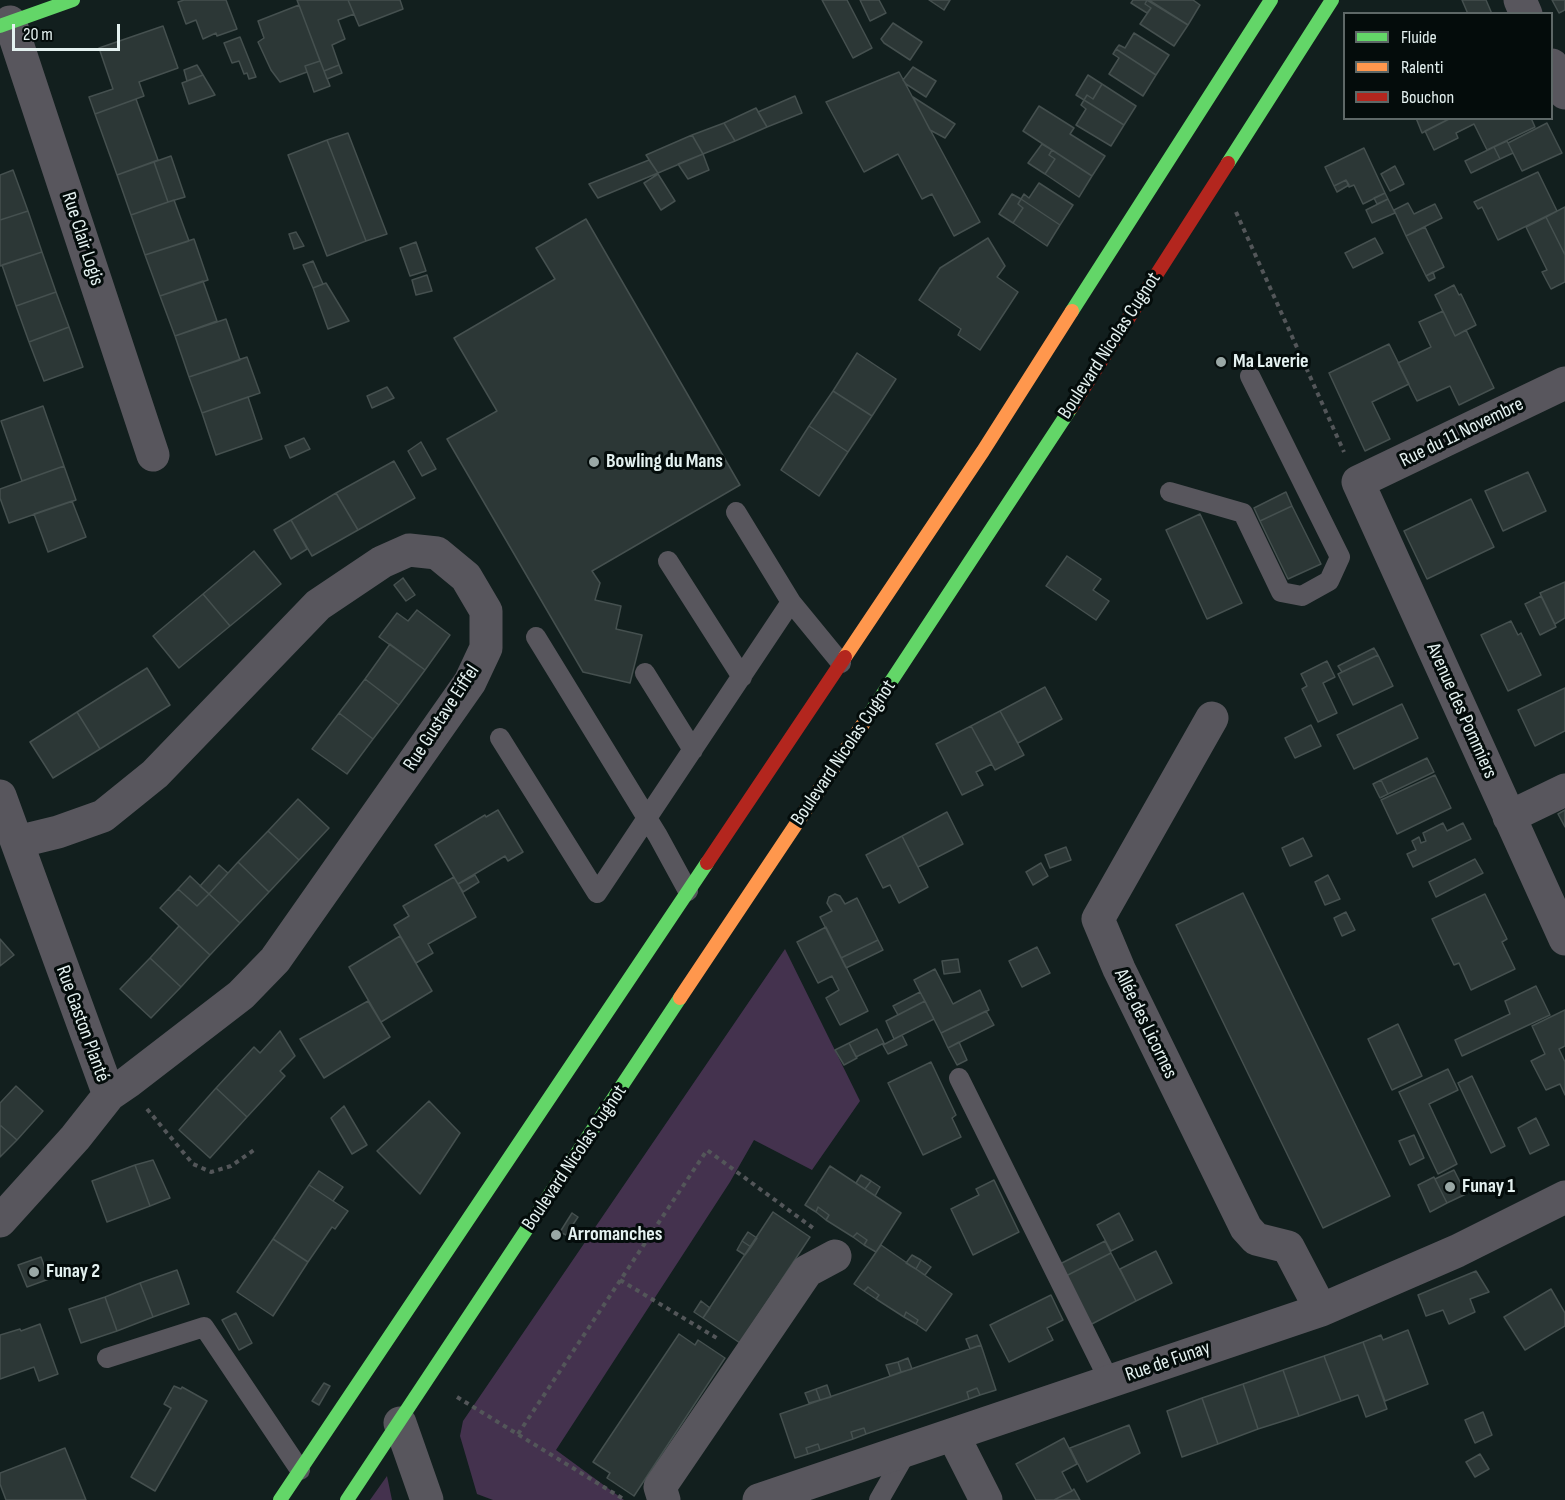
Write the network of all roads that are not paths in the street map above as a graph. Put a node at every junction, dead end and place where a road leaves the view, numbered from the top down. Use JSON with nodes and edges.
{"nodes":[{"id":1,"x":73,"y":0,"type":"edge"},
{"id":2,"x":1271,"y":0,"type":"edge"},
{"id":3,"x":1332,"y":0,"type":"edge"},
{"id":4,"x":5,"y":24,"type":"edge"},
{"id":5,"x":1553,"y":69,"type":"edge"},
{"id":6,"x":1565,"y":93,"type":"edge"},
{"id":7,"x":1250,"y":375,"type":"dead end"},
{"id":8,"x":1565,"y":382,"type":"edge"},
{"id":9,"x":153,"y":455,"type":"dead end"},
{"id":10,"x":1358,"y":482,"type":"joint"},
{"id":11,"x":1170,"y":492,"type":"dead end"},
{"id":12,"x":736,"y":512,"type":"dead end"},
{"id":13,"x":668,"y":561,"type":"dead end"},
{"id":14,"x":791,"y":602,"type":"junction"},
{"id":15,"x":536,"y":637,"type":"dead end"},
{"id":16,"x":841,"y":663,"type":"junction"},
{"id":17,"x":645,"y":673,"type":"dead end"},
{"id":18,"x":742,"y":677,"type":"junction"},
{"id":19,"x":1212,"y":718,"type":"dead end"},
{"id":20,"x":500,"y":738,"type":"dead end"},
{"id":21,"x":693,"y":750,"type":"junction"},
{"id":22,"x":1565,"y":789,"type":"edge"},
{"id":23,"x":0,"y":796,"type":"edge"},
{"id":24,"x":1509,"y":817,"type":"junction"},
{"id":25,"x":646,"y":820,"type":"junction"},
{"id":26,"x":17,"y":842,"type":"junction"},
{"id":27,"x":688,"y":891,"type":"junction"},
{"id":28,"x":1565,"y":939,"type":"edge"},
{"id":29,"x":960,"y":1078,"type":"dead end"},
{"id":30,"x":118,"y":1089,"type":"junction"},
{"id":31,"x":1565,"y":1197,"type":"edge"},
{"id":32,"x":0,"y":1221,"type":"edge"},
{"id":33,"x":835,"y":1256,"type":"road end"},
{"id":34,"x":1321,"y":1310,"type":"junction"},
{"id":35,"x":107,"y":1358,"type":"dead end"},
{"id":36,"x":1110,"y":1382,"type":"junction"},
{"id":37,"x":400,"y":1423,"type":"junction"},
{"id":38,"x":953,"y":1435,"type":"junction"},
{"id":39,"x":907,"y":1451,"type":"junction"},
{"id":40,"x":300,"y":1470,"type":"junction"},
{"id":41,"x":280,"y":1500,"type":"edge"},
{"id":42,"x":347,"y":1500,"type":"edge"},
{"id":43,"x":427,"y":1500,"type":"edge"},
{"id":44,"x":664,"y":1500,"type":"edge"},
{"id":45,"x":759,"y":1500,"type":"edge"},
{"id":46,"x":879,"y":1500,"type":"edge"},
{"id":47,"x":986,"y":1500,"type":"edge"}],
"edges":[{"from":1,"to":4,"type":"main road"},
{"from":2,"to":16,"type":"main road"},
{"from":3,"to":37,"type":"main road","name":"Boulevard Nicolas Cugnot"},
{"from":4,"to":9,"type":"street","name":"Rue Clair Logis"},
{"from":5,"to":6,"type":"street"},
{"from":7,"to":11,"type":"lane"},
{"from":8,"to":10,"type":"street","name":"Rue du 11 Novembre"},
{"from":10,"to":24,"type":"street","name":"Avenue des Pommiers"},
{"from":12,"to":14,"type":"lane"},
{"from":13,"to":18,"type":"lane"},
{"from":14,"to":16,"type":"lane"},
{"from":14,"to":18,"type":"lane"},
{"from":15,"to":25,"type":"lane"},
{"from":16,"to":27,"type":"main road"},
{"from":17,"to":21,"type":"lane"},
{"from":18,"to":21,"type":"lane"},
{"from":19,"to":34,"type":"street","name":"Allée des Licornes"},
{"from":20,"to":25,"type":"lane"},
{"from":21,"to":25,"type":"lane"},
{"from":22,"to":24,"type":"street"},
{"from":23,"to":26,"type":"street","name":"Rue Gaston Planté"},
{"from":24,"to":28,"type":"street","name":"Avenue des Pommiers"},
{"from":25,"to":27,"type":"lane"},
{"from":26,"to":30,"type":"street","name":"Rue Gaston Planté"},
{"from":26,"to":30,"type":"street","name":"Rue Gustave Eiffel"},
{"from":27,"to":40,"type":"main road"},
{"from":29,"to":36,"type":"lane"},
{"from":30,"to":32,"type":"street","name":"Rue Gaston Planté"},
{"from":31,"to":34,"type":"street","name":"Rue de Funay"},
{"from":33,"to":44,"type":"street"},
{"from":34,"to":36,"type":"street","name":"Rue de Funay"},
{"from":35,"to":40,"type":"lane"},
{"from":36,"to":38,"type":"street","name":"Rue de Funay"},
{"from":37,"to":42,"type":"main road","name":"Boulevard Nicolas Cugnot"},
{"from":37,"to":43,"type":"street"},
{"from":38,"to":39,"type":"street","name":"Rue de Funay"},
{"from":38,"to":47,"type":"street"},
{"from":39,"to":45,"type":"street","name":"Rue de Funay"},
{"from":39,"to":46,"type":"lane"},
{"from":40,"to":41,"type":"main road"}]}
